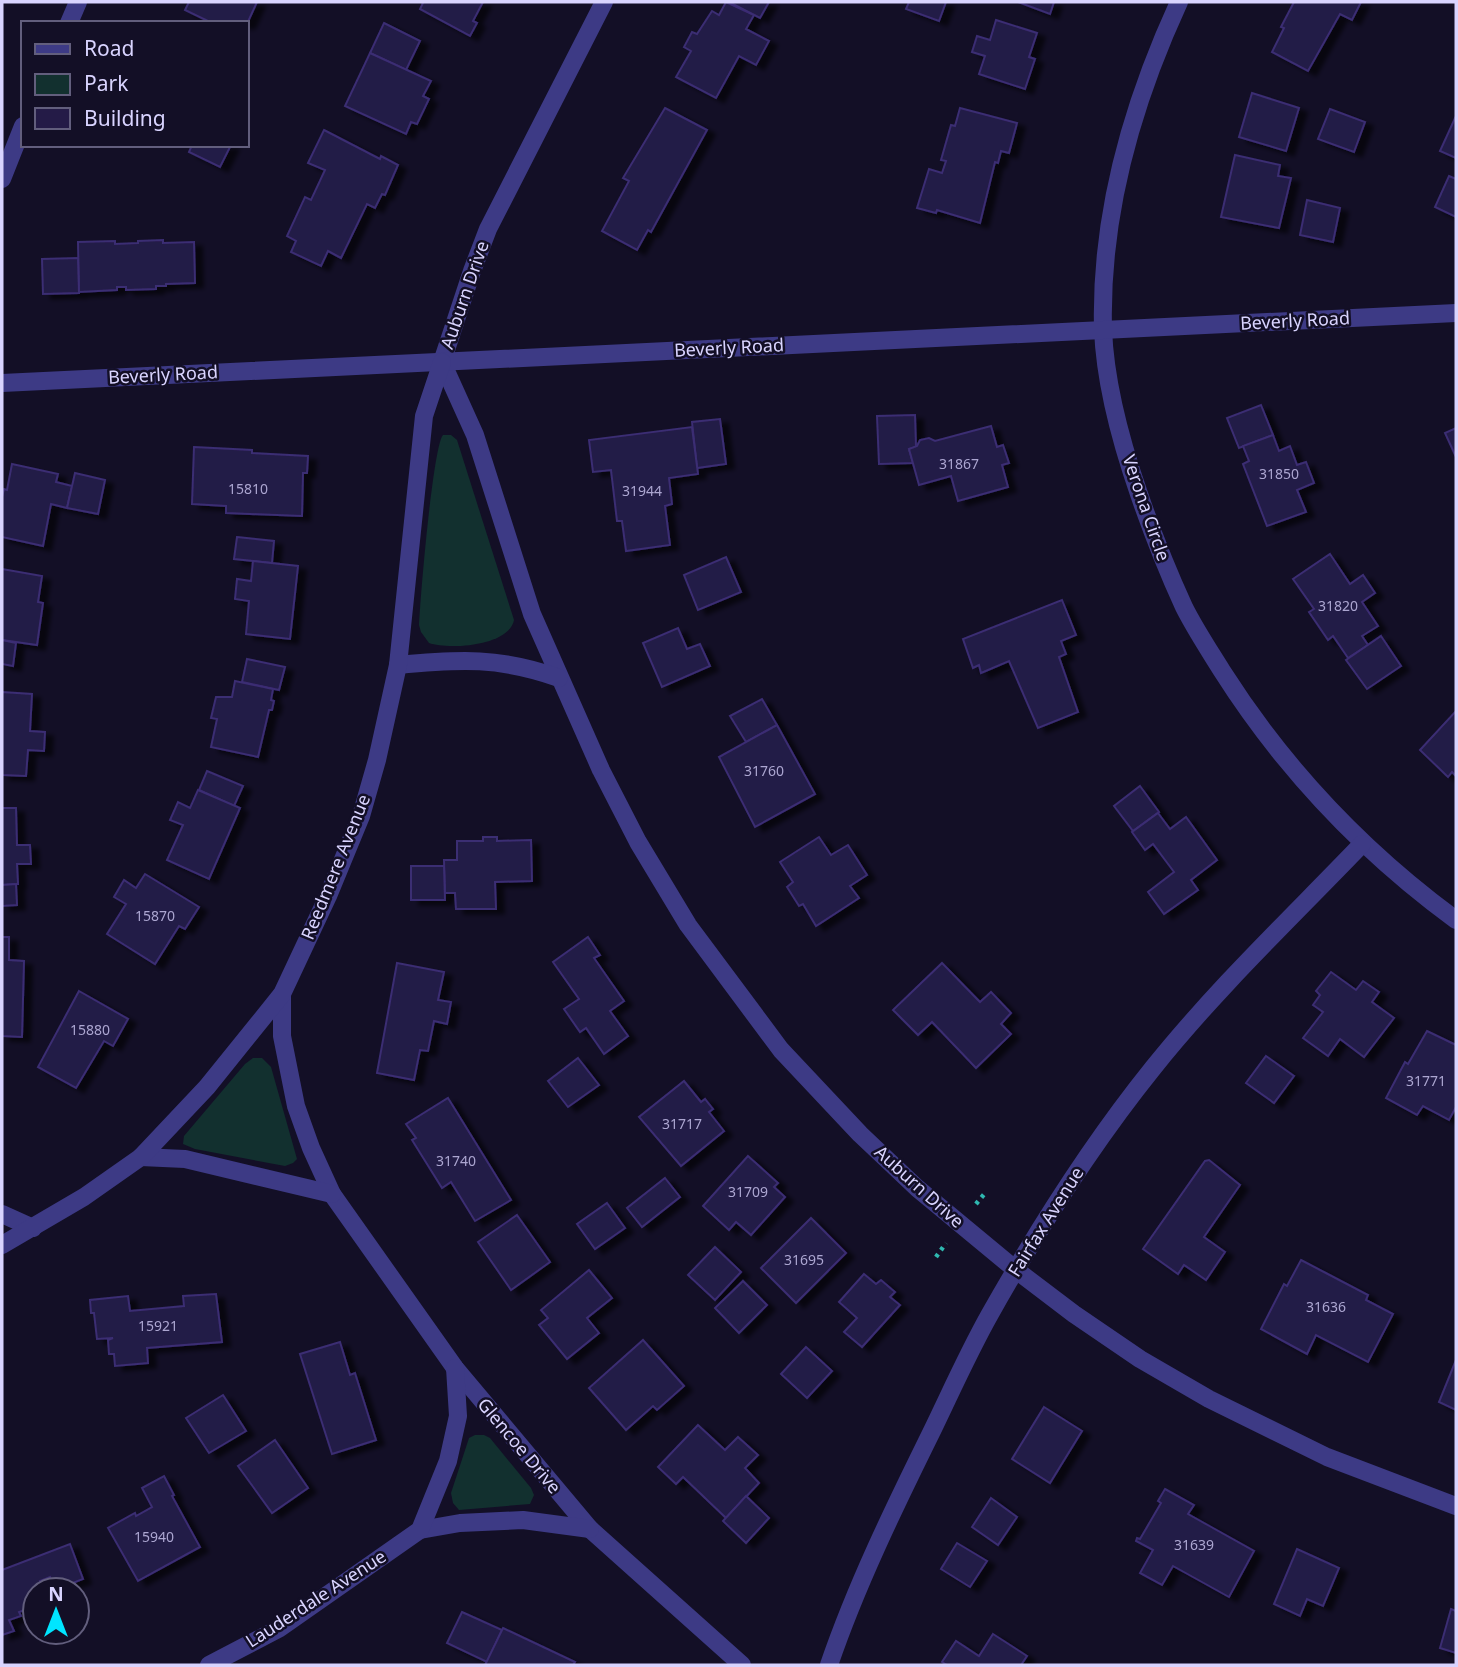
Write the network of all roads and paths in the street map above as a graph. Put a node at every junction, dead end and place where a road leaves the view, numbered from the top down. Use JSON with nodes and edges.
{"nodes":[{"id":1,"x":78,"y":2,"type":"edge"},
{"id":2,"x":604,"y":2,"type":"edge"},
{"id":3,"x":1180,"y":2,"type":"edge"},
{"id":4,"x":70,"y":21,"type":"edge"},
{"id":5,"x":21,"y":132,"type":"edge"},
{"id":6,"x":2,"y":179,"type":"edge"},
{"id":7,"x":1456,"y":313,"type":"edge"},
{"id":8,"x":1103,"y":330,"type":"junction"},
{"id":9,"x":442,"y":362,"type":"junction"},
{"id":10,"x":2,"y":383,"type":"edge"},
{"id":11,"x":398,"y":665,"type":"junction"},
{"id":12,"x":559,"y":678,"type":"junction"},
{"id":13,"x":1362,"y":844,"type":"junction"},
{"id":14,"x":1456,"y":920,"type":"edge"},
{"id":15,"x":282,"y":993,"type":"junction"},
{"id":16,"x":141,"y":1157,"type":"junction"},
{"id":17,"x":986,"y":1192,"type":"dead end"},
{"id":18,"x":332,"y":1195,"type":"junction"},
{"id":19,"x":970,"y":1210,"type":"dead end"},
{"id":20,"x":2,"y":1214,"type":"edge"},
{"id":21,"x":33,"y":1228,"type":"junction"},
{"id":22,"x":2,"y":1245,"type":"edge"},
{"id":23,"x":1016,"y":1270,"type":"junction"},
{"id":24,"x":454,"y":1368,"type":"junction"},
{"id":25,"x":1456,"y":1506,"type":"edge"},
{"id":26,"x":590,"y":1529,"type":"junction"},
{"id":27,"x":420,"y":1530,"type":"junction"},
{"id":28,"x":209,"y":1665,"type":"edge"},
{"id":29,"x":742,"y":1665,"type":"edge"},
{"id":30,"x":829,"y":1665,"type":"edge"}],
"edges":[{"from":1,"to":4,"type":"street"},
{"from":2,"to":9,"type":"street","name":"Auburn Drive"},
{"from":3,"to":8,"type":"street","name":"Verona Circle"},
{"from":5,"to":6,"type":"street"},
{"from":7,"to":8,"type":"street","name":"Beverly Road"},
{"from":8,"to":9,"type":"street","name":"Beverly Road"},
{"from":8,"to":13,"type":"street","name":"Verona Circle"},
{"from":9,"to":10,"type":"street","name":"Beverly Road"},
{"from":9,"to":11,"type":"street","name":"Reedmere Avenue"},
{"from":9,"to":12,"type":"street","name":"Auburn Drive"},
{"from":11,"to":12,"type":"street"},
{"from":11,"to":15,"type":"street","name":"Reedmere Avenue"},
{"from":12,"to":23,"type":"street","name":"Auburn Drive"},
{"from":13,"to":14,"type":"street","name":"Verona Circle"},
{"from":13,"to":23,"type":"street","name":"Fairfax Avenue"},
{"from":15,"to":16,"type":"street","name":"Reedmere Avenue"},
{"from":15,"to":18,"type":"street","name":"Glencoe Drive"},
{"from":16,"to":18,"type":"street"},
{"from":16,"to":21,"type":"street","name":"Reedmere Avenue"},
{"from":17,"to":19,"type":"path"},
{"from":18,"to":24,"type":"street","name":"Glencoe Drive"},
{"from":20,"to":21,"type":"street"},
{"from":21,"to":22,"type":"street","name":"Reedmere Avenue"},
{"from":23,"to":25,"type":"street","name":"Auburn Drive"},
{"from":23,"to":30,"type":"street","name":"Fairfax Avenue"},
{"from":24,"to":26,"type":"street","name":"Glencoe Drive"},
{"from":24,"to":27,"type":"street"},
{"from":26,"to":27,"type":"street","name":"Lauderdale Avenue"},
{"from":26,"to":29,"type":"street","name":"Glencoe Drive"},
{"from":27,"to":28,"type":"street","name":"Lauderdale Avenue"}]}
